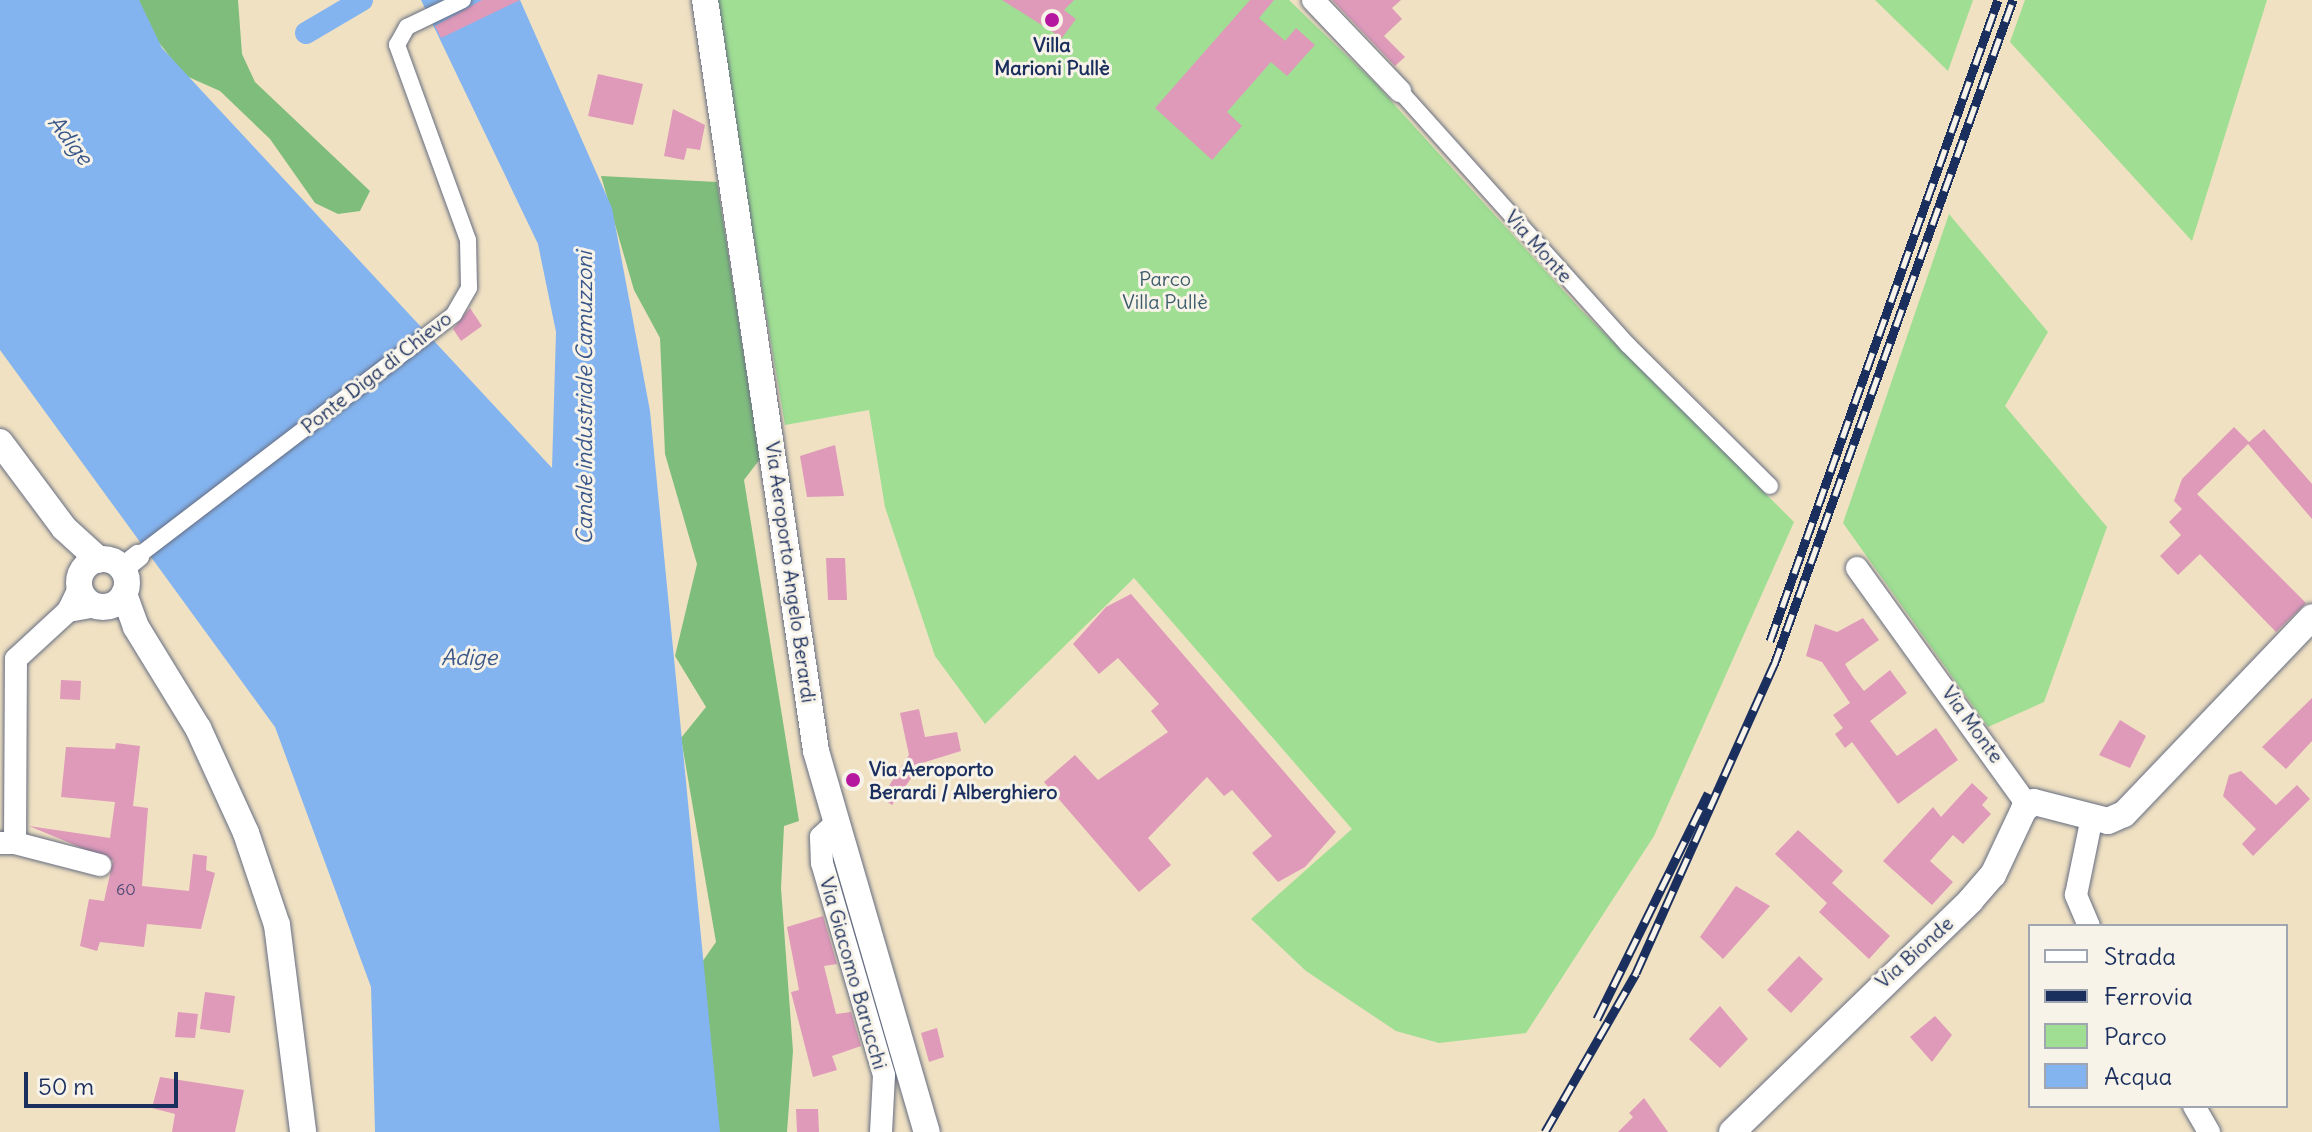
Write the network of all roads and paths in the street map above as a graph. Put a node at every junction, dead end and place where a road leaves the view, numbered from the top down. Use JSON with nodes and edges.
{"nodes":[{"id":1,"x":463,"y":0,"type":"edge"},
{"id":2,"x":705,"y":0,"type":"edge"},
{"id":3,"x":1313,"y":0,"type":"edge"},
{"id":4,"x":1400,"y":91,"type":"joint"},
{"id":5,"x":0,"y":442,"type":"edge"},
{"id":6,"x":1770,"y":486,"type":"dead end"},
{"id":7,"x":1857,"y":568,"type":"dead end"},
{"id":8,"x":101,"y":585,"type":"junction"},
{"id":9,"x":2312,"y":617,"type":"edge"},
{"id":10,"x":2031,"y":804,"type":"junction"},
{"id":11,"x":2092,"y":817,"type":"junction"},
{"id":12,"x":837,"y":822,"type":"junction"},
{"id":13,"x":7,"y":843,"type":"edge"},
{"id":14,"x":100,"y":865,"type":"dead end"},
{"id":15,"x":2088,"y":924,"type":"edge"},
{"id":16,"x":2195,"y":1108,"type":"edge"},
{"id":17,"x":303,"y":1132,"type":"edge"},
{"id":18,"x":881,"y":1132,"type":"edge"},
{"id":19,"x":927,"y":1132,"type":"edge"},
{"id":20,"x":1732,"y":1132,"type":"edge"},
{"id":21,"x":2209,"y":1132,"type":"edge"}],
"edges":[{"from":1,"to":8,"type":"street","name":"Ponte Diga di Chievo"},
{"from":2,"to":12,"type":"street","name":"Via Aeroporto Angelo Berardi"},
{"from":3,"to":4,"type":"street","name":"Via Monte"},
{"from":4,"to":6,"type":"street","name":"Via Monte"},
{"from":5,"to":8,"type":"street"},
{"from":7,"to":10,"type":"street","name":"Via Monte"},
{"from":8,"to":13,"type":"street"},
{"from":8,"to":17,"type":"street"},
{"from":9,"to":11,"type":"street"},
{"from":10,"to":11,"type":"street"},
{"from":10,"to":20,"type":"street","name":"Via Bionde"},
{"from":11,"to":15,"type":"street"},
{"from":12,"to":18,"type":"street","name":"Via Giacomo Barucchi"},
{"from":12,"to":19,"type":"street","name":"Via Aeroporto Angelo Berardi"},
{"from":13,"to":14,"type":"street"},
{"from":16,"to":21,"type":"street"}]}
